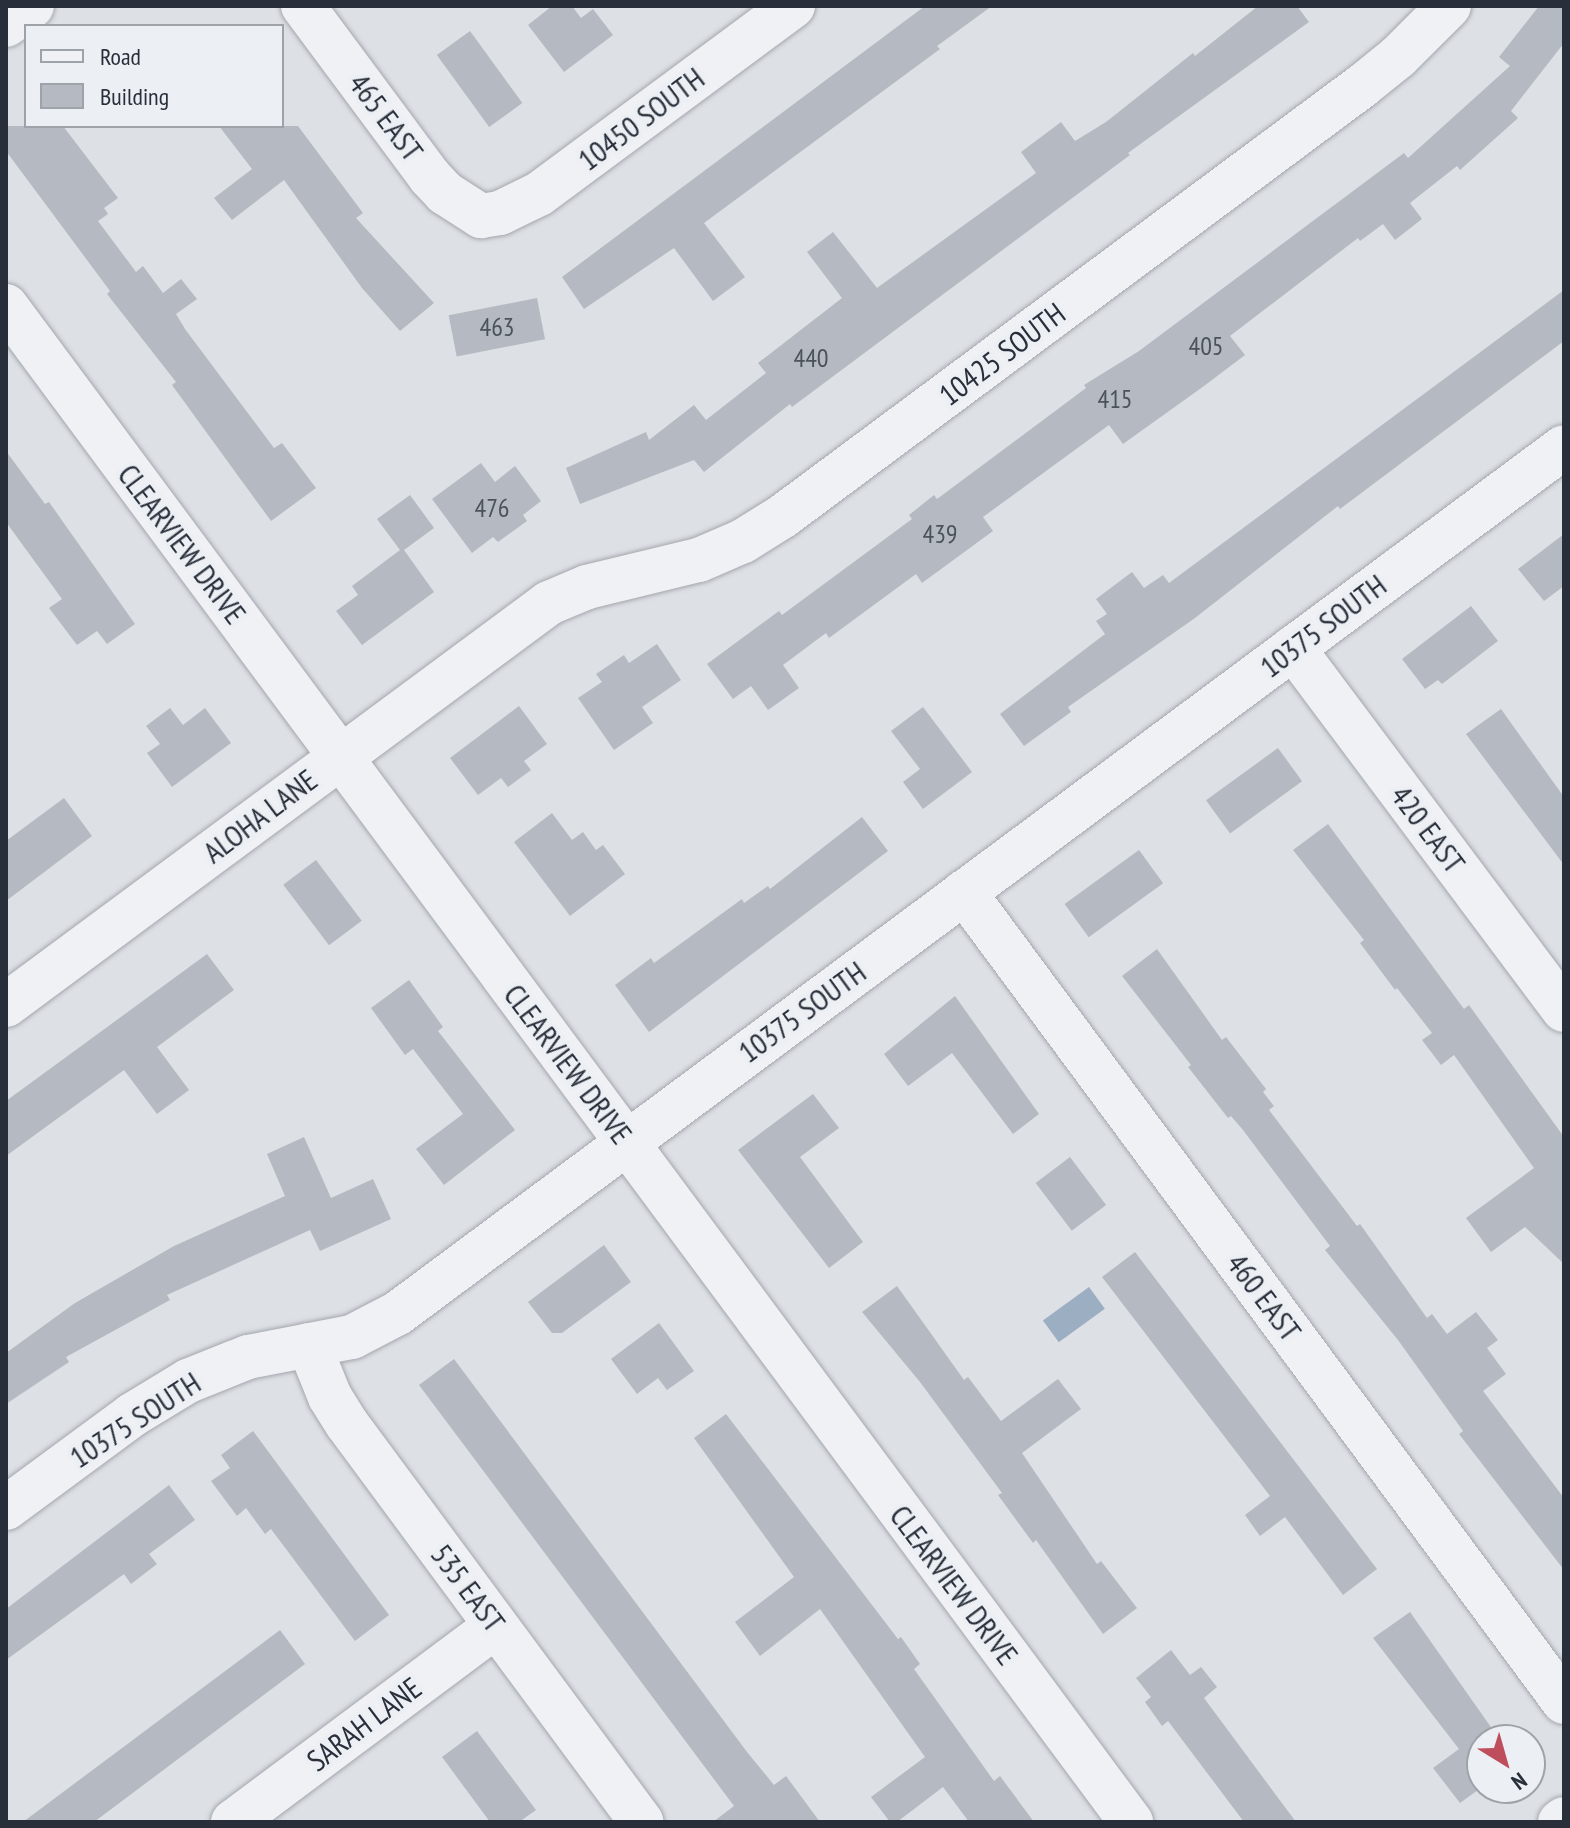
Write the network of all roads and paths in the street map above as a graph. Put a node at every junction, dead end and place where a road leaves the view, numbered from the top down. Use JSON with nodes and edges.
{"nodes":[{"id":1,"x":32,"y":6,"type":"edge"},
{"id":2,"x":303,"y":6,"type":"edge"},
{"id":3,"x":793,"y":6,"type":"edge"},
{"id":4,"x":1449,"y":6,"type":"edge"},
{"id":5,"x":6,"y":25,"type":"edge"},
{"id":6,"x":481,"y":216,"type":"joint"},
{"id":7,"x":6,"y":306,"type":"edge"},
{"id":8,"x":1564,"y":447,"type":"edge"},
{"id":9,"x":513,"y":627,"type":"joint"},
{"id":10,"x":1293,"y":648,"type":"junction"},
{"id":11,"x":340,"y":756,"type":"junction"},
{"id":12,"x":964,"y":892,"type":"junction"},
{"id":13,"x":6,"y":1005,"type":"edge"},
{"id":14,"x":1564,"y":1010,"type":"edge"},
{"id":15,"x":626,"y":1142,"type":"junction"},
{"id":16,"x":309,"y":1345,"type":"junction"},
{"id":17,"x":6,"y":1508,"type":"edge"},
{"id":18,"x":496,"y":1626,"type":"junction"},
{"id":19,"x":1564,"y":1702,"type":"edge"},
{"id":20,"x":233,"y":1822,"type":"edge"},
{"id":21,"x":642,"y":1822,"type":"edge"},
{"id":22,"x":1131,"y":1822,"type":"edge"}],
"edges":[{"from":1,"to":5,"type":"street"},
{"from":2,"to":6,"type":"street","name":"465 EAST"},
{"from":3,"to":6,"type":"street","name":"10450 SOUTH"},
{"from":4,"to":9,"type":"street","name":"10425 SOUTH"},
{"from":7,"to":11,"type":"street","name":"CLEARVIEW DRIVE"},
{"from":8,"to":10,"type":"street","name":"10375 SOUTH"},
{"from":9,"to":11,"type":"street","name":"ALOHA LANE"},
{"from":10,"to":12,"type":"street","name":"10375 SOUTH"},
{"from":10,"to":14,"type":"street","name":"420 EAST"},
{"from":11,"to":13,"type":"street","name":"ALOHA LANE"},
{"from":11,"to":15,"type":"street","name":"CLEARVIEW DRIVE"},
{"from":12,"to":15,"type":"street","name":"10375 SOUTH"},
{"from":12,"to":19,"type":"street","name":"460 EAST"},
{"from":15,"to":16,"type":"street","name":"10375 SOUTH"},
{"from":15,"to":22,"type":"street","name":"CLEARVIEW DRIVE"},
{"from":16,"to":17,"type":"street","name":"10375 SOUTH"},
{"from":16,"to":18,"type":"street","name":"535 EAST"},
{"from":18,"to":20,"type":"street","name":"SARAH LANE"},
{"from":18,"to":21,"type":"street","name":"535 EAST"}]}
